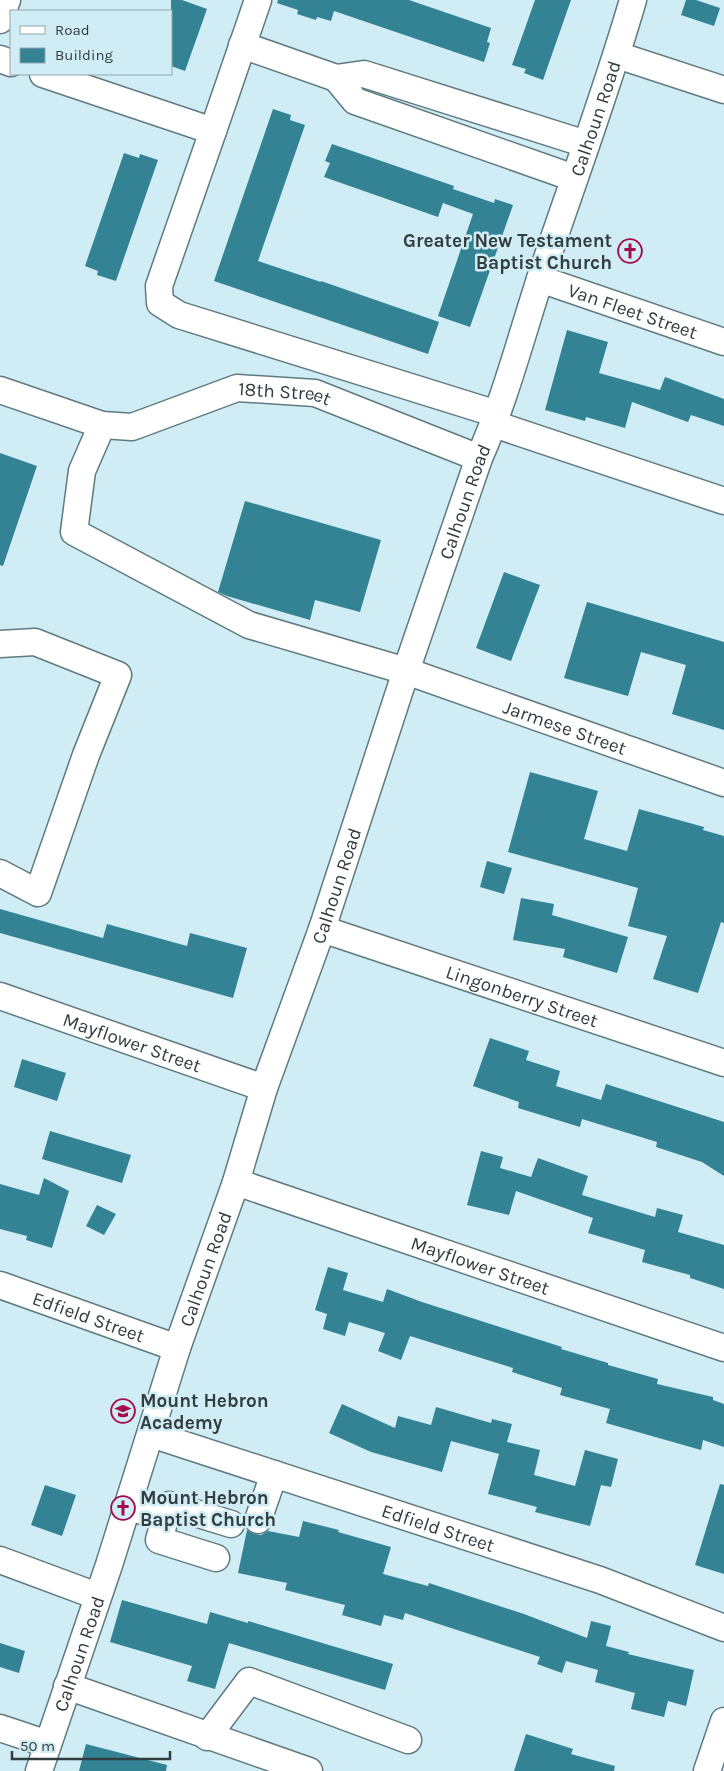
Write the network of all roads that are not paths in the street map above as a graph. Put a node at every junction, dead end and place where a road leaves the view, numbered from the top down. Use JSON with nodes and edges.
{"nodes":[{"id":1,"x":7,"y":0,"type":"edge"},
{"id":2,"x":258,"y":0,"type":"edge"},
{"id":3,"x":633,"y":0,"type":"edge"},
{"id":4,"x":0,"y":20,"type":"edge"},
{"id":5,"x":242,"y":45,"type":"junction"},
{"id":6,"x":617,"y":55,"type":"junction"},
{"id":7,"x":46,"y":75,"type":"edge"},
{"id":8,"x":336,"y":78,"type":"junction"},
{"id":9,"x":724,"y":90,"type":"edge"},
{"id":10,"x":213,"y":131,"type":"junction"},
{"id":11,"x":586,"y":144,"type":"junction"},
{"id":12,"x":574,"y":178,"type":"junction"},
{"id":13,"x":540,"y":279,"type":"junction"},
{"id":14,"x":724,"y":342,"type":"edge"},
{"id":15,"x":0,"y":390,"type":"edge"},
{"id":16,"x":496,"y":419,"type":"junction"},
{"id":17,"x":102,"y":425,"type":"junction"},
{"id":18,"x":479,"y":458,"type":"junction"},
{"id":19,"x":724,"y":501,"type":"edge"},
{"id":20,"x":0,"y":644,"type":"edge"},
{"id":21,"x":406,"y":671,"type":"junction"},
{"id":22,"x":724,"y":783,"type":"edge"},
{"id":23,"x":0,"y":873,"type":"edge"},
{"id":24,"x":322,"y":929,"type":"junction"},
{"id":25,"x":0,"y":996,"type":"edge"},
{"id":26,"x":724,"y":1063,"type":"edge"},
{"id":27,"x":264,"y":1088,"type":"junction"},
{"id":28,"x":236,"y":1182,"type":"junction"},
{"id":29,"x":0,"y":1285,"type":"edge"},
{"id":30,"x":177,"y":1348,"type":"junction"},
{"id":31,"x":724,"y":1348,"type":"edge"},
{"id":32,"x":151,"y":1434,"type":"junction"},
{"id":33,"x":274,"y":1474,"type":"junction"},
{"id":34,"x":128,"y":1506,"type":"junction"},
{"id":35,"x":165,"y":1519,"type":"junction"},
{"id":36,"x":258,"y":1520,"type":"dead end"},
{"id":37,"x":231,"y":1524,"type":"dead end"},
{"id":38,"x":216,"y":1558,"type":"dead end"},
{"id":39,"x":0,"y":1560,"type":"edge"},
{"id":40,"x":97,"y":1596,"type":"junction"},
{"id":41,"x":724,"y":1628,"type":"edge"},
{"id":42,"x":67,"y":1686,"type":"junction"},
{"id":43,"x":724,"y":1721,"type":"edge"},
{"id":44,"x":0,"y":1728,"type":"edge"},
{"id":45,"x":207,"y":1737,"type":"junction"},
{"id":46,"x":408,"y":1740,"type":"dead end"},
{"id":47,"x":48,"y":1744,"type":"junction"},
{"id":48,"x":39,"y":1771,"type":"edge"},
{"id":49,"x":309,"y":1771,"type":"edge"},
{"id":50,"x":707,"y":1771,"type":"edge"}],
"edges":[{"from":1,"to":4,"type":"street"},
{"from":2,"to":5,"type":"street"},
{"from":3,"to":6,"type":"street","name":"Calhoun Road"},
{"from":5,"to":8,"type":"street"},
{"from":5,"to":10,"type":"street"},
{"from":6,"to":9,"type":"street"},
{"from":6,"to":11,"type":"street","name":"Calhoun Road"},
{"from":7,"to":10,"type":"street"},
{"from":8,"to":11,"type":"street"},
{"from":8,"to":12,"type":"street"},
{"from":10,"to":16,"type":"street"},
{"from":11,"to":12,"type":"street","name":"Calhoun Road"},
{"from":12,"to":13,"type":"street","name":"Calhoun Road"},
{"from":13,"to":14,"type":"street","name":"Van Fleet Street"},
{"from":13,"to":16,"type":"street","name":"Calhoun Road"},
{"from":15,"to":17,"type":"street","name":"18th Street"},
{"from":16,"to":18,"type":"street","name":"Calhoun Road"},
{"from":16,"to":19,"type":"street"},
{"from":17,"to":18,"type":"street","name":"18th Street"},
{"from":17,"to":21,"type":"street","name":"Jarmese Street"},
{"from":18,"to":21,"type":"street","name":"Calhoun Road"},
{"from":20,"to":23,"type":"street"},
{"from":21,"to":22,"type":"street","name":"Jarmese Street"},
{"from":21,"to":24,"type":"street","name":"Calhoun Road"},
{"from":24,"to":26,"type":"street","name":"Lingonberry Street"},
{"from":24,"to":27,"type":"street","name":"Calhoun Road"},
{"from":25,"to":27,"type":"street","name":"Mayflower Street"},
{"from":27,"to":28,"type":"street","name":"Calhoun Road"},
{"from":28,"to":30,"type":"street","name":"Calhoun Road"},
{"from":28,"to":31,"type":"street","name":"Mayflower Street"},
{"from":29,"to":30,"type":"street","name":"Edfield Street"},
{"from":30,"to":32,"type":"street","name":"Calhoun Road"},
{"from":32,"to":33,"type":"street","name":"Edfield Street"},
{"from":32,"to":34,"type":"street","name":"Calhoun Road"},
{"from":33,"to":36,"type":"street"},
{"from":33,"to":41,"type":"street","name":"Edfield Street"},
{"from":34,"to":35,"type":"street"},
{"from":34,"to":40,"type":"street","name":"Calhoun Road"},
{"from":35,"to":37,"type":"street"},
{"from":35,"to":38,"type":"street"},
{"from":39,"to":40,"type":"street"},
{"from":40,"to":42,"type":"street","name":"Calhoun Road"},
{"from":42,"to":45,"type":"street"},
{"from":42,"to":47,"type":"street","name":"Calhoun Road"},
{"from":43,"to":50,"type":"street"},
{"from":44,"to":47,"type":"street"},
{"from":45,"to":46,"type":"street"},
{"from":45,"to":49,"type":"street"},
{"from":47,"to":48,"type":"street","name":"Calhoun Road"}]}
